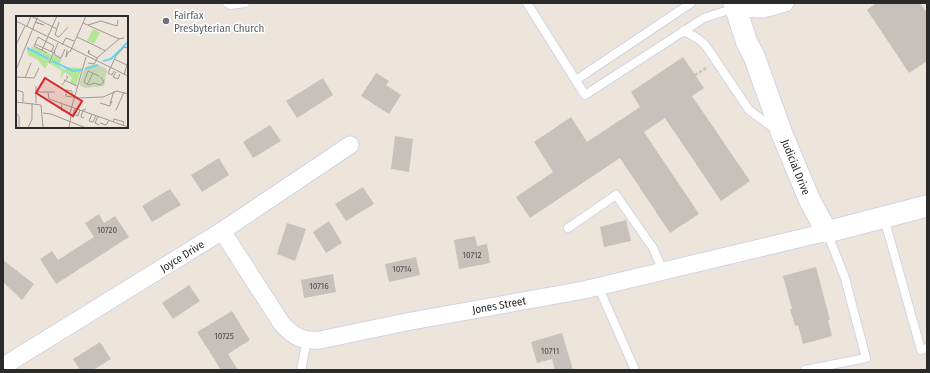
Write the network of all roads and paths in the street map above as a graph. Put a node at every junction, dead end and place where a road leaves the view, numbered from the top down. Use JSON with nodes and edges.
{"nodes":[{"id":1,"x":227,"y":3,"type":"edge"},
{"id":2,"x":245,"y":3,"type":"edge"},
{"id":3,"x":527,"y":3,"type":"edge"},
{"id":4,"x":691,"y":3,"type":"edge"},
{"id":5,"x":786,"y":3,"type":"edge"},
{"id":6,"x":734,"y":5,"type":"edge"},
{"id":7,"x":683,"y":31,"type":"junction"},
{"id":8,"x":576,"y":80,"type":"junction"},
{"id":9,"x":782,"y":134,"type":"junction"},
{"id":10,"x":350,"y":145,"type":"dead end"},
{"id":11,"x":927,"y":206,"type":"edge"},
{"id":12,"x":884,"y":217,"type":"junction"},
{"id":13,"x":568,"y":228,"type":"dead end"},
{"id":14,"x":222,"y":231,"type":"junction"},
{"id":15,"x":827,"y":232,"type":"junction"},
{"id":16,"x":663,"y":271,"type":"junction"},
{"id":17,"x":598,"y":286,"type":"junction"},
{"id":18,"x":307,"y":340,"type":"junction"},
{"id":19,"x":927,"y":348,"type":"edge"},
{"id":20,"x":9,"y":361,"type":"edge"},
{"id":21,"x":301,"y":370,"type":"edge"},
{"id":22,"x":635,"y":370,"type":"edge"},
{"id":23,"x":805,"y":370,"type":"edge"}],
"edges":[{"from":1,"to":2,"type":"lane"},
{"from":3,"to":8,"type":"lane"},
{"from":4,"to":8,"type":"lane"},
{"from":5,"to":6,"type":"street"},
{"from":6,"to":7,"type":"lane"},
{"from":6,"to":9,"type":"street","name":"Judicial Drive"},
{"from":7,"to":8,"type":"lane"},
{"from":7,"to":9,"type":"lane"},
{"from":9,"to":15,"type":"street","name":"Judicial Drive"},
{"from":10,"to":14,"type":"street","name":"Joyce Drive"},
{"from":11,"to":12,"type":"street"},
{"from":12,"to":15,"type":"street"},
{"from":12,"to":19,"type":"lane"},
{"from":13,"to":16,"type":"lane"},
{"from":14,"to":18,"type":"street","name":"Jones Street"},
{"from":14,"to":20,"type":"street","name":"Joyce Drive"},
{"from":15,"to":16,"type":"street","name":"Jones Street"},
{"from":15,"to":23,"type":"lane"},
{"from":16,"to":17,"type":"street","name":"Jones Street"},
{"from":17,"to":18,"type":"street","name":"Jones Street"},
{"from":17,"to":22,"type":"lane"},
{"from":18,"to":21,"type":"lane"}]}
